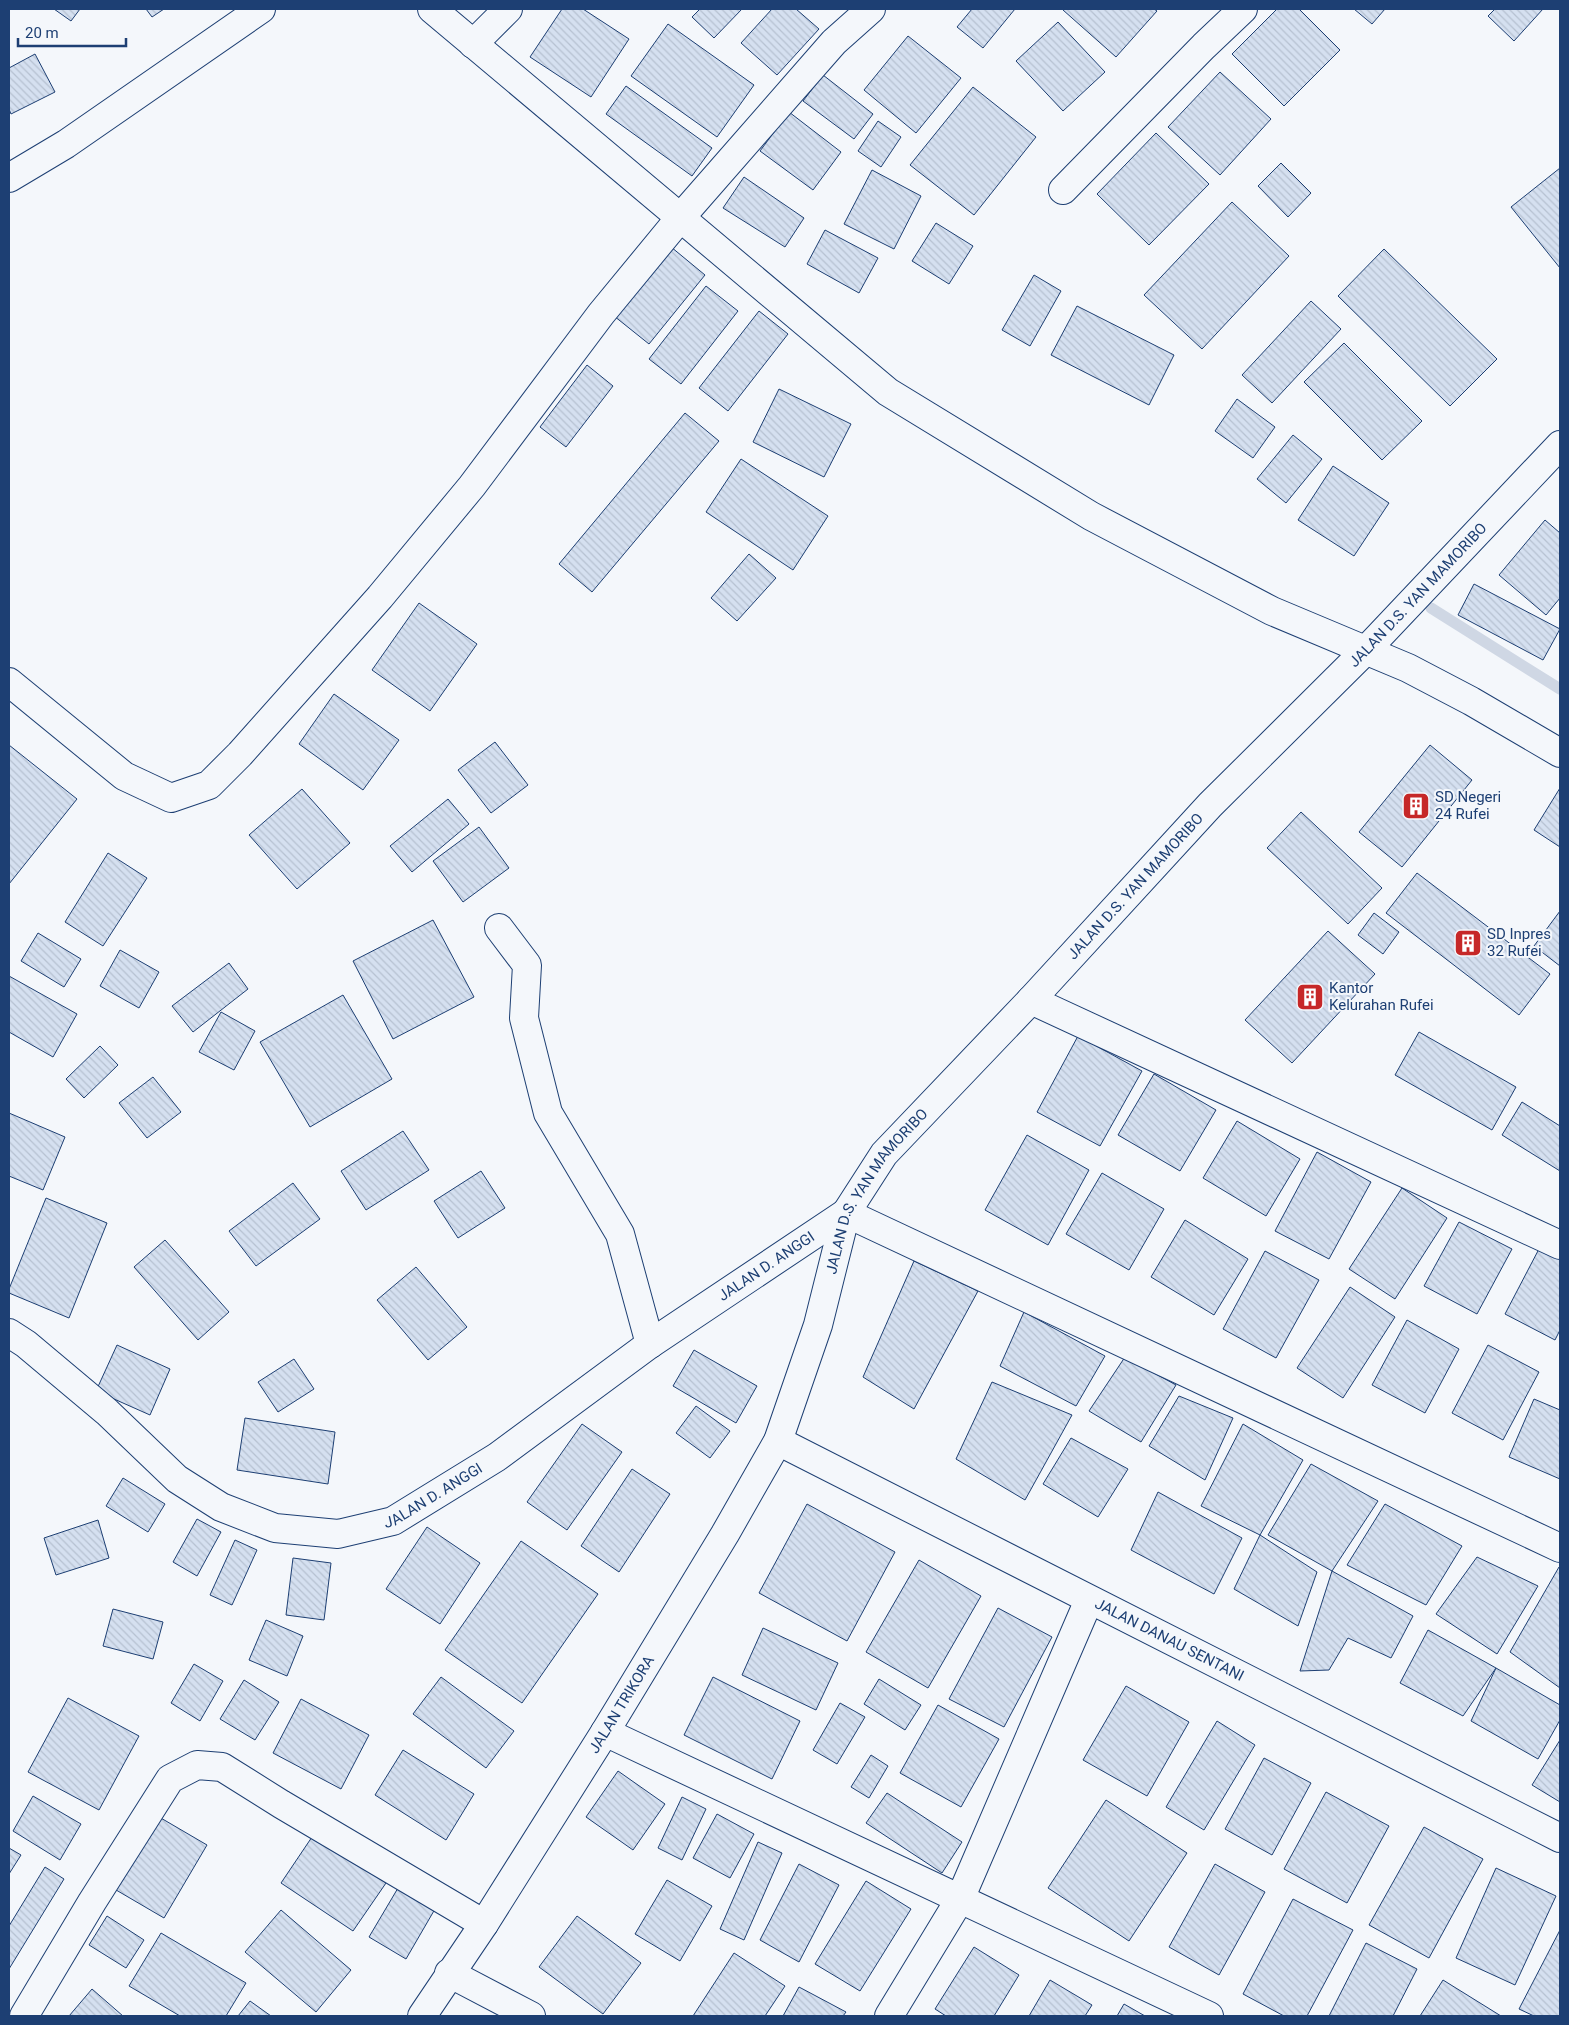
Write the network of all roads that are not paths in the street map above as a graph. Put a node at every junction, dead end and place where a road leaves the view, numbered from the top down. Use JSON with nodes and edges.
{"nodes":[{"id":1,"x":261,"y":9,"type":"edge"},
{"id":2,"x":432,"y":9,"type":"edge"},
{"id":3,"x":508,"y":9,"type":"edge"},
{"id":4,"x":871,"y":9,"type":"edge"},
{"id":5,"x":1243,"y":9,"type":"edge"},
{"id":6,"x":473,"y":44,"type":"junction"},
{"id":7,"x":9,"y":178,"type":"edge"},
{"id":8,"x":1063,"y":190,"type":"dead end"},
{"id":9,"x":680,"y":218,"type":"junction"},
{"id":10,"x":1560,"y":445,"type":"edge"},
{"id":11,"x":1366,"y":650,"type":"junction"},
{"id":12,"x":9,"y":682,"type":"edge"},
{"id":13,"x":1560,"y":752,"type":"edge"},
{"id":14,"x":500,"y":928,"type":"dead end"},
{"id":15,"x":1031,"y":1000,"type":"junction"},
{"id":16,"x":846,"y":1213,"type":"junction"},
{"id":17,"x":1560,"y":1245,"type":"edge"},
{"id":18,"x":9,"y":1332,"type":"edge"},
{"id":19,"x":650,"y":1344,"type":"junction"},
{"id":20,"x":798,"y":1382,"type":"joint"},
{"id":21,"x":778,"y":1441,"type":"junction"},
{"id":22,"x":1560,"y":1548,"type":"edge"},
{"id":23,"x":1089,"y":1600,"type":"junction"},
{"id":24,"x":605,"y":1732,"type":"junction"},
{"id":25,"x":1560,"y":1838,"type":"edge"},
{"id":26,"x":960,"y":1899,"type":"junction"},
{"id":27,"x":484,"y":1924,"type":"junction"},
{"id":28,"x":449,"y":1973,"type":"junction"},
{"id":29,"x":24,"y":2016,"type":"edge"},
{"id":30,"x":422,"y":2016,"type":"edge"},
{"id":31,"x":531,"y":2016,"type":"edge"},
{"id":32,"x":889,"y":2016,"type":"edge"},
{"id":33,"x":1209,"y":2016,"type":"edge"}],
"edges":[{"from":1,"to":7,"type":"street"},
{"from":2,"to":6,"type":"street"},
{"from":3,"to":6,"type":"street"},
{"from":4,"to":9,"type":"street"},
{"from":5,"to":8,"type":"street"},
{"from":6,"to":9,"type":"street"},
{"from":9,"to":11,"type":"street"},
{"from":9,"to":12,"type":"street"},
{"from":10,"to":11,"type":"street","name":"JALAN D.S. YAN MAMORIBO"},
{"from":11,"to":13,"type":"street"},
{"from":11,"to":15,"type":"street","name":"JALAN D.S. YAN MAMORIBO"},
{"from":14,"to":19,"type":"street"},
{"from":15,"to":16,"type":"street","name":"JALAN D.S. YAN MAMORIBO"},
{"from":15,"to":17,"type":"street"},
{"from":16,"to":19,"type":"street","name":"JALAN D. ANGGI"},
{"from":16,"to":20,"type":"street","name":"JALAN D.S. YAN MAMORIBO"},
{"from":16,"to":22,"type":"street"},
{"from":18,"to":19,"type":"street","name":"JALAN D. ANGGI"},
{"from":20,"to":21,"type":"street","name":"JALAN TRIKORA"},
{"from":21,"to":23,"type":"street","name":"JALAN DANAU SENTANI"},
{"from":21,"to":24,"type":"street","name":"JALAN TRIKORA"},
{"from":23,"to":25,"type":"street","name":"JALAN DANAU SENTANI"},
{"from":23,"to":26,"type":"street"},
{"from":24,"to":26,"type":"street"},
{"from":24,"to":27,"type":"street","name":"JALAN TRIKORA"},
{"from":26,"to":32,"type":"street"},
{"from":26,"to":33,"type":"street"},
{"from":27,"to":28,"type":"street","name":"JALAN TRIKORA"},
{"from":27,"to":29,"type":"street"},
{"from":28,"to":30,"type":"street","name":"JALAN TRIKORA"},
{"from":28,"to":31,"type":"street"}]}
